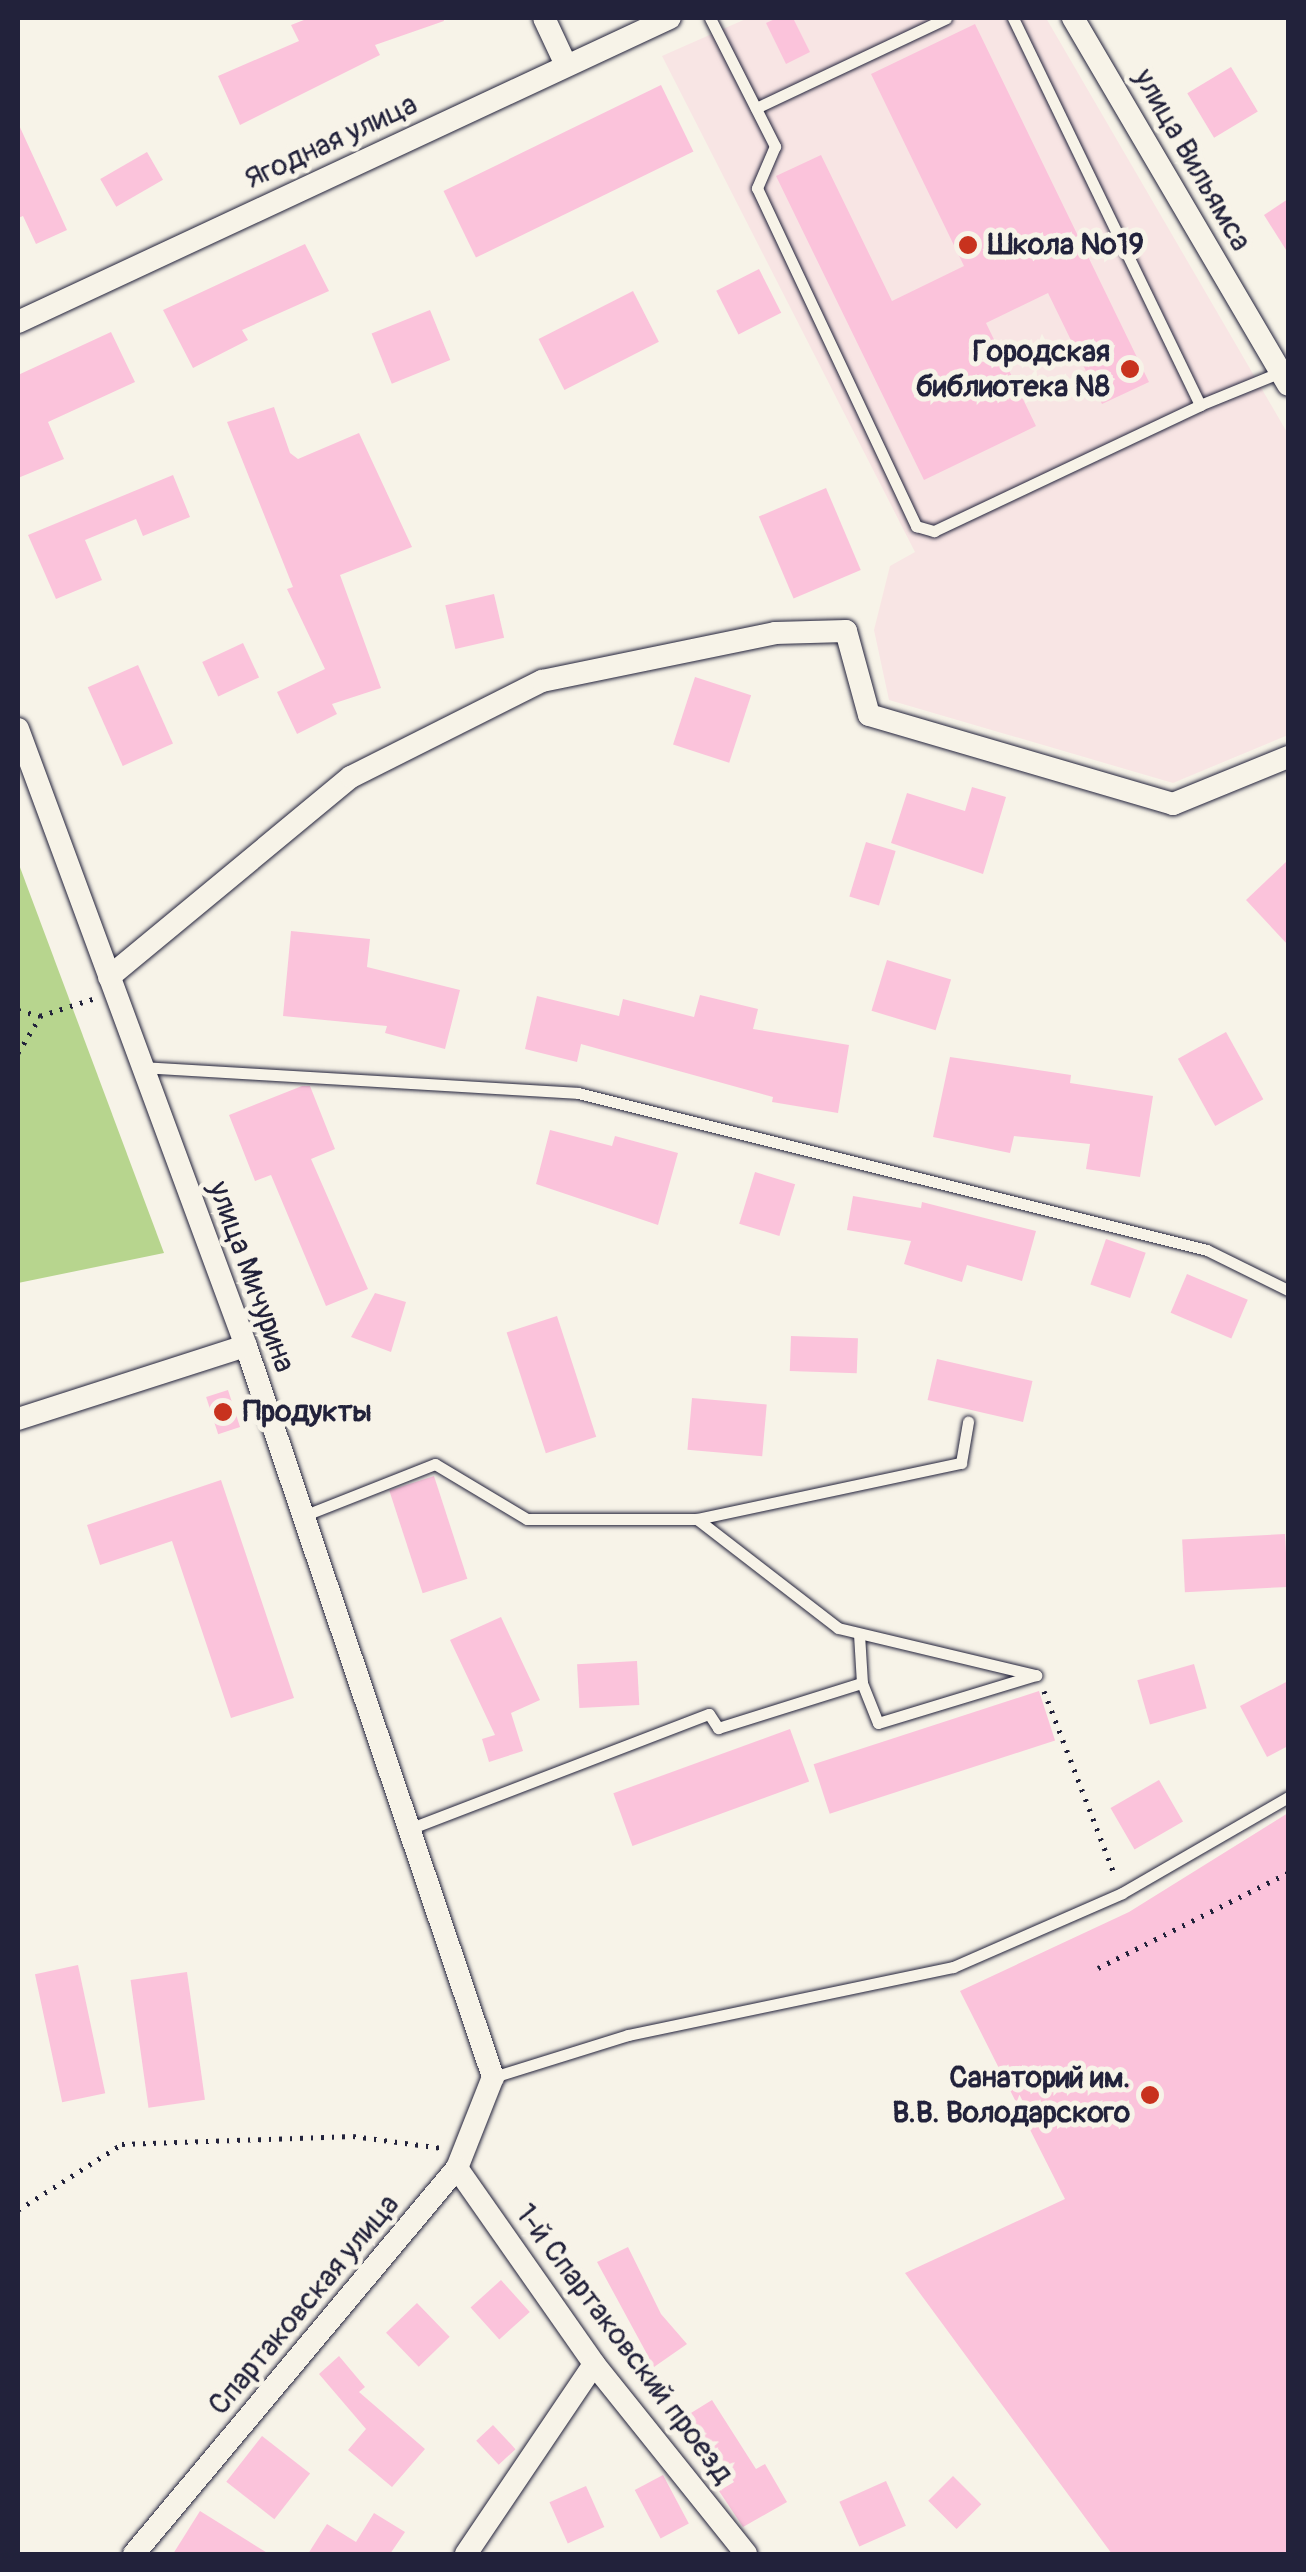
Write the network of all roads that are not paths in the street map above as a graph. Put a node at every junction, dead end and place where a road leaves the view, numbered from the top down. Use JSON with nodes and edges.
{"nodes":[{"id":1,"x":544,"y":18,"type":"edge"},
{"id":2,"x":670,"y":18,"type":"edge"},
{"id":3,"x":710,"y":18,"type":"edge"},
{"id":4,"x":946,"y":18,"type":"edge"},
{"id":5,"x":1013,"y":18,"type":"edge"},
{"id":6,"x":1073,"y":18,"type":"edge"},
{"id":7,"x":566,"y":66,"type":"junction"},
{"id":8,"x":756,"y":108,"type":"junction"},
{"id":9,"x":18,"y":322,"type":"edge"},
{"id":10,"x":1285,"y":378,"type":"edge"},
{"id":11,"x":1200,"y":405,"type":"junction"},
{"id":12,"x":18,"y":729,"type":"edge"},
{"id":13,"x":1288,"y":756,"type":"edge"},
{"id":14,"x":111,"y":984,"type":"junction"},
{"id":15,"x":142,"y":1067,"type":"junction"},
{"id":16,"x":1288,"y":1290,"type":"edge"},
{"id":17,"x":246,"y":1346,"type":"junction"},
{"id":18,"x":18,"y":1420,"type":"edge"},
{"id":19,"x":968,"y":1422,"type":"dead end"},
{"id":20,"x":303,"y":1516,"type":"junction"},
{"id":21,"x":697,"y":1519,"type":"junction"},
{"id":22,"x":859,"y":1634,"type":"junction"},
{"id":23,"x":862,"y":1683,"type":"junction"},
{"id":24,"x":1288,"y":1797,"type":"edge"},
{"id":25,"x":409,"y":1830,"type":"junction"},
{"id":26,"x":493,"y":2078,"type":"junction"},
{"id":27,"x":451,"y":2158,"type":"junction"},
{"id":28,"x":594,"y":2364,"type":"junction"},
{"id":29,"x":134,"y":2554,"type":"edge"},
{"id":30,"x":466,"y":2554,"type":"edge"},
{"id":31,"x":746,"y":2554,"type":"edge"}],
"edges":[{"from":1,"to":7,"type":"street"},
{"from":2,"to":7,"type":"street","name":"Ягодная улица"},
{"from":3,"to":8,"type":"lane"},
{"from":4,"to":8,"type":"lane"},
{"from":5,"to":11,"type":"lane"},
{"from":6,"to":10,"type":"street","name":"улица Вильямса"},
{"from":7,"to":9,"type":"street","name":"Ягодная улица"},
{"from":8,"to":11,"type":"lane"},
{"from":10,"to":11,"type":"lane"},
{"from":12,"to":14,"type":"street","name":"улица Мичурина"},
{"from":13,"to":14,"type":"street"},
{"from":14,"to":15,"type":"street","name":"улица Мичурина"},
{"from":15,"to":16,"type":"lane"},
{"from":15,"to":17,"type":"street","name":"улица Мичурина"},
{"from":17,"to":18,"type":"street"},
{"from":17,"to":20,"type":"street","name":"улица Мичурина"},
{"from":19,"to":21,"type":"lane"},
{"from":20,"to":21,"type":"lane"},
{"from":20,"to":25,"type":"street","name":"улица Мичурина"},
{"from":21,"to":22,"type":"lane"},
{"from":22,"to":23,"type":"lane"},
{"from":22,"to":23,"type":"lane"},
{"from":23,"to":25,"type":"lane"},
{"from":24,"to":26,"type":"lane"},
{"from":25,"to":26,"type":"street","name":"улица Мичурина"},
{"from":26,"to":27,"type":"street","name":"Спартаковская улица"},
{"from":27,"to":28,"type":"street","name":"1-й Спартаковский проезд"},
{"from":27,"to":29,"type":"street","name":"Спартаковская улица"},
{"from":28,"to":30,"type":"street"},
{"from":28,"to":31,"type":"street","name":"1-й Спартаковский проезд"}]}
